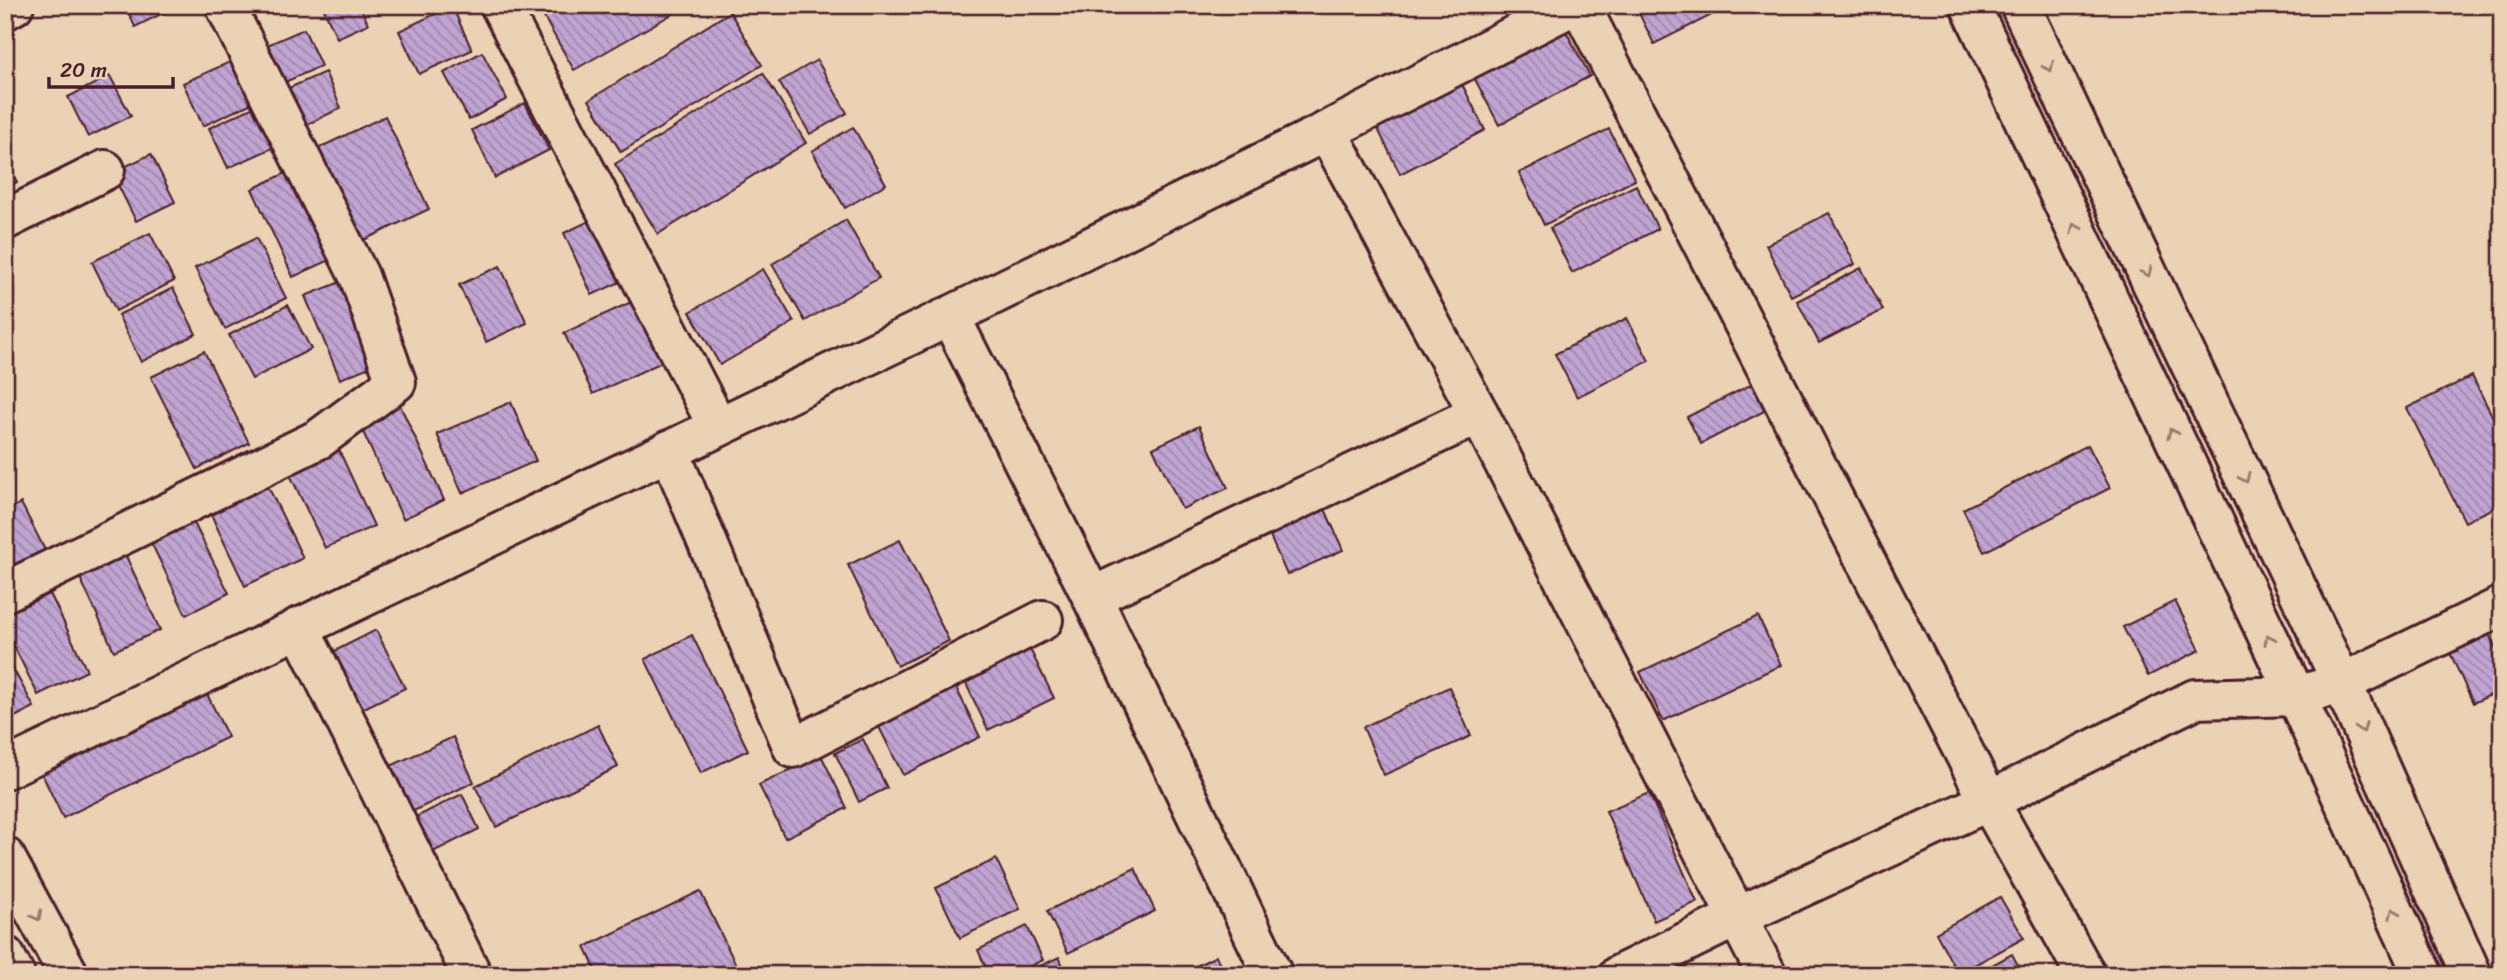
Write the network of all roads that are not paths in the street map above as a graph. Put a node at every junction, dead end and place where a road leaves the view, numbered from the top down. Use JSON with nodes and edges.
{"nodes":[{"id":1,"x":14,"y":5,"type":"edge"},
{"id":2,"x":225,"y":5,"type":"edge"},
{"id":3,"x":500,"y":5,"type":"edge"},
{"id":4,"x":1574,"y":5,"type":"edge"},
{"id":5,"x":1580,"y":5,"type":"edge"},
{"id":6,"x":1970,"y":5,"type":"edge"},
{"id":7,"x":2020,"y":5,"type":"edge"},
{"id":8,"x":5,"y":10,"type":"edge"},
{"id":9,"x":1327,"y":131,"type":"junction"},
{"id":10,"x":105,"y":170,"type":"dead end"},
{"id":11,"x":5,"y":220,"type":"edge"},
{"id":12,"x":950,"y":316,"type":"junction"},
{"id":13,"x":1479,"y":414,"type":"junction"},
{"id":14,"x":718,"y":427,"type":"junction"},
{"id":15,"x":669,"y":450,"type":"junction"},
{"id":16,"x":5,"y":592,"type":"edge"},
{"id":17,"x":1092,"y":597,"type":"junction"},
{"id":18,"x":2502,"y":606,"type":"edge"},
{"id":19,"x":1042,"y":620,"type":"dead end"},
{"id":20,"x":299,"y":627,"type":"junction"},
{"id":21,"x":2342,"y":683,"type":"junction"},
{"id":22,"x":2296,"y":696,"type":"junction"},
{"id":23,"x":5,"y":769,"type":"edge"},
{"id":24,"x":1989,"y":801,"type":"junction"},
{"id":25,"x":5,"y":857,"type":"edge"},
{"id":26,"x":1737,"y":917,"type":"junction"},
{"id":27,"x":5,"y":956,"type":"edge"},
{"id":28,"x":15,"y":975,"type":"edge"},
{"id":29,"x":69,"y":975,"type":"edge"},
{"id":30,"x":472,"y":975,"type":"edge"},
{"id":31,"x":1273,"y":975,"type":"edge"},
{"id":32,"x":1619,"y":975,"type":"edge"},
{"id":33,"x":1767,"y":975,"type":"edge"},
{"id":34,"x":2085,"y":975,"type":"edge"},
{"id":35,"x":2423,"y":975,"type":"edge"},
{"id":36,"x":2472,"y":975,"type":"edge"}],
"edges":[{"from":1,"to":8,"type":"street"},
{"from":2,"to":16,"type":"street"},
{"from":3,"to":14,"type":"street"},
{"from":4,"to":9,"type":"street"},
{"from":5,"to":24,"type":"street"},
{"from":22,"to":6,"type":"street","one_way":true},
{"from":7,"to":21,"type":"street","one_way":true},
{"from":9,"to":12,"type":"street"},
{"from":9,"to":13,"type":"street"},
{"from":10,"to":11,"type":"street"},
{"from":12,"to":14,"type":"street"},
{"from":12,"to":17,"type":"street"},
{"from":13,"to":17,"type":"street"},
{"from":13,"to":26,"type":"street"},
{"from":14,"to":15,"type":"street"},
{"from":15,"to":19,"type":"street"},
{"from":15,"to":20,"type":"street"},
{"from":17,"to":31,"type":"street"},
{"from":18,"to":21,"type":"street"},
{"from":20,"to":23,"type":"street"},
{"from":20,"to":30,"type":"street"},
{"from":21,"to":22,"type":"street"},
{"from":21,"to":36,"type":"street","one_way":true},
{"from":22,"to":24,"type":"street"},
{"from":35,"to":22,"type":"street","one_way":true},
{"from":24,"to":26,"type":"street"},
{"from":24,"to":34,"type":"street"},
{"from":25,"to":29,"type":"street","one_way":true},
{"from":26,"to":32,"type":"street"},
{"from":26,"to":33,"type":"street"},
{"from":27,"to":28,"type":"street"}]}
